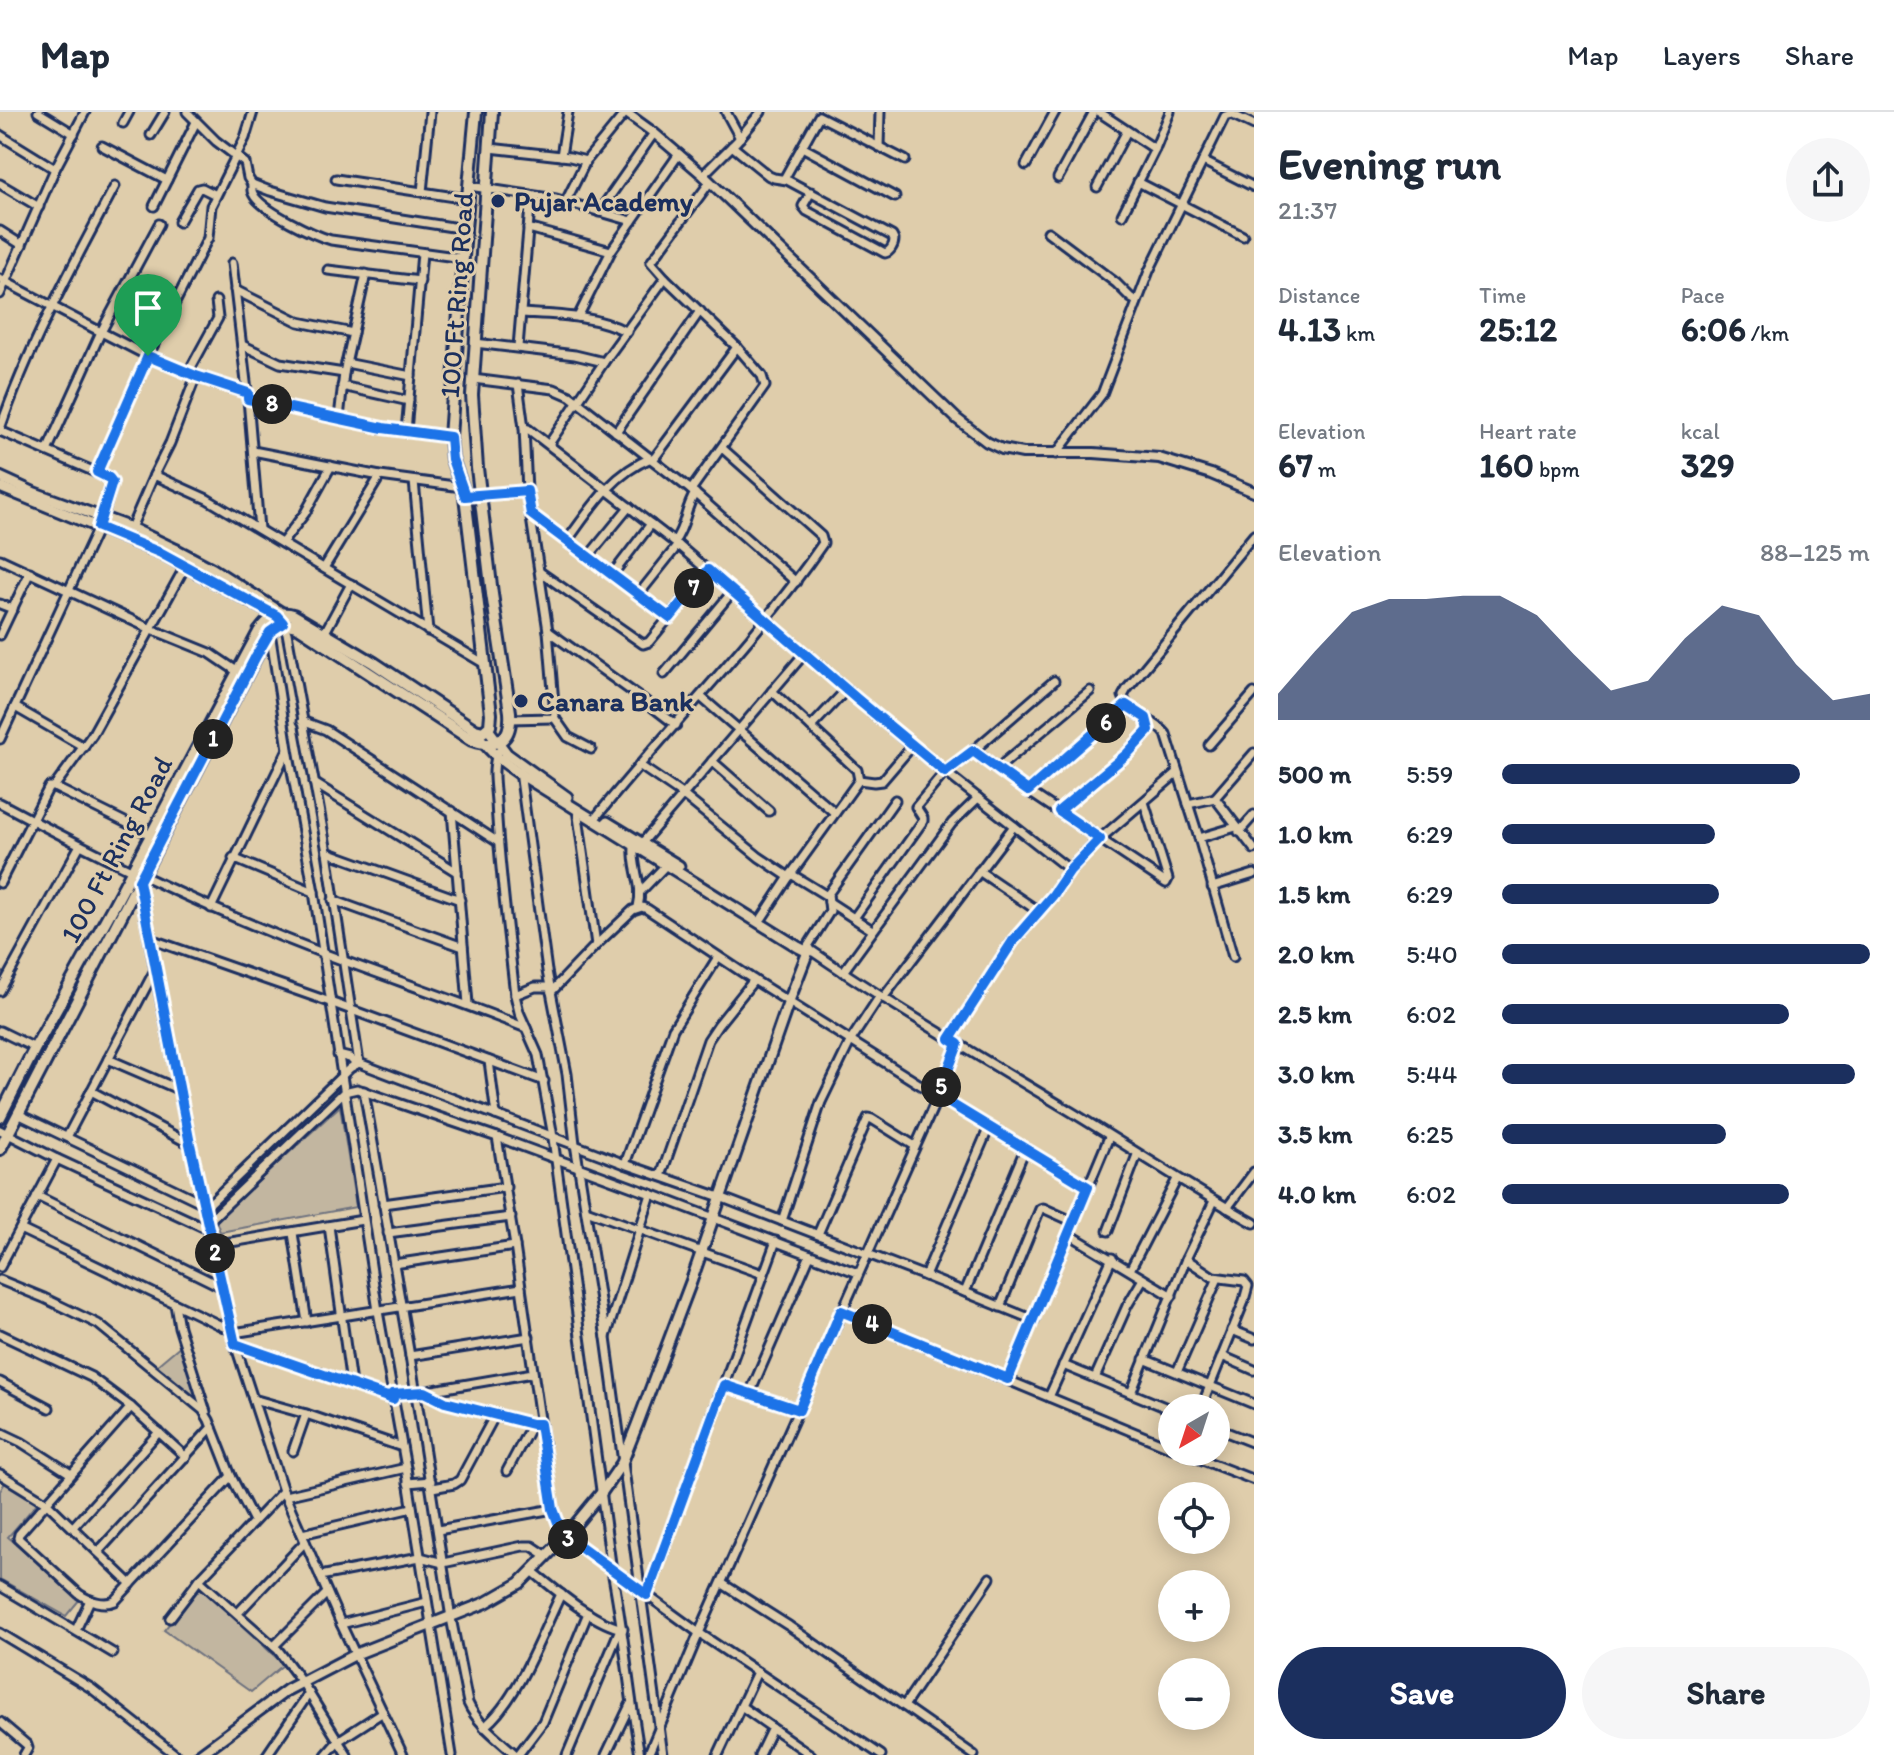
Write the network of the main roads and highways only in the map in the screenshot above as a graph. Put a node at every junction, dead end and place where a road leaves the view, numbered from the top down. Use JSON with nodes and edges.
{"nodes":[{"id":1,"x":476,"y":112,"type":"edge"},
{"id":2,"x":492,"y":112,"type":"edge"},
{"id":3,"x":0,"y":477,"type":"edge"},
{"id":4,"x":0,"y":487,"type":"edge"},
{"id":5,"x":100,"y":523,"type":"junction"},
{"id":6,"x":280,"y":622,"type":"junction"},
{"id":7,"x":488,"y":729,"type":"junction"},
{"id":8,"x":475,"y":730,"type":"junction"},
{"id":9,"x":484,"y":744,"type":"junction"},
{"id":10,"x":498,"y":748,"type":"junction"},
{"id":11,"x":520,"y":769,"type":"junction"},
{"id":12,"x":638,"y":844,"type":"junction"},
{"id":13,"x":138,"y":876,"type":"junction"},
{"id":14,"x":809,"y":948,"type":"junction"},
{"id":15,"x":1,"y":1112,"type":"edge"},
{"id":16,"x":4,"y":1132,"type":"edge"},
{"id":17,"x":0,"y":1149,"type":"edge"},
{"id":18,"x":199,"y":1755,"type":"edge"}],
"edges":[{"from":1,"to":7,"type":"main road","name":"100 Ft Ring Road"},
{"from":2,"to":10,"type":"main road","name":"100 Ft Ring Road"},
{"from":3,"to":5,"type":"main road"},
{"from":4,"to":5,"type":"main road"},
{"from":5,"to":6,"type":"main road"},
{"from":5,"to":6,"type":"main road"},
{"from":6,"to":8,"type":"main road"},
{"from":6,"to":9,"type":"main road"},
{"from":6,"to":13,"type":"main road","name":"100 Ft Ring Road"},
{"from":6,"to":13,"type":"main road","name":"100 Ft Ring Road"},
{"from":7,"to":8,"type":"main road"},
{"from":7,"to":10,"type":"main road"},
{"from":8,"to":9,"type":"main road"},
{"from":9,"to":10,"type":"main road"},
{"from":10,"to":11,"type":"main road"},
{"from":11,"to":12,"type":"main road"},
{"from":11,"to":12,"type":"main road"},
{"from":12,"to":14,"type":"main road"},
{"from":12,"to":14,"type":"main road"},
{"from":13,"to":15,"type":"main road","name":"100 Ft Ring Road"},
{"from":13,"to":16,"type":"main road","name":"100 Ft Ring Road"},
{"from":14,"to":18,"type":"main road"},
{"from":16,"to":17,"type":"main road","name":"100 Ft Ring Road"}]}
